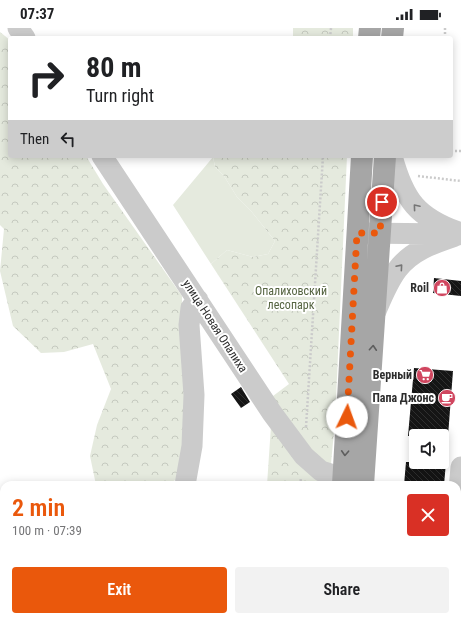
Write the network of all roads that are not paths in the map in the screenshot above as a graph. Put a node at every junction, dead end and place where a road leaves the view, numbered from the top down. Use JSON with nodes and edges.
{"nodes":[{"id":1,"x":106,"y":158,"type":"edge"},
{"id":2,"x":362,"y":158,"type":"edge"},
{"id":3,"x":385,"y":158,"type":"edge"},
{"id":4,"x":393,"y":158,"type":"edge"},
{"id":5,"x":357,"y":233,"type":"junction"},
{"id":6,"x":380,"y":233,"type":"junction"},
{"id":7,"x":461,"y":234,"type":"edge"},
{"id":8,"x":198,"y":300,"type":"junction"},
{"id":9,"x":375,"y":313,"type":"junction"},
{"id":10,"x":461,"y":467,"type":"edge"},
{"id":11,"x":186,"y":481,"type":"edge"},
{"id":12,"x":343,"y":481,"type":"edge"},
{"id":13,"x":363,"y":481,"type":"edge"},
{"id":14,"x":460,"y":481,"type":"edge"}],
"edges":[{"from":1,"to":8,"type":"street","name":"улица Новая Опалиха"},
{"from":2,"to":5,"type":"main road"},
{"from":3,"to":6,"type":"main road"},
{"from":7,"to":4,"type":"street","one_way":true},
{"from":5,"to":6,"type":"street"},
{"from":5,"to":12,"type":"main road","one_way":true},
{"from":6,"to":7,"type":"street"},
{"from":6,"to":9,"type":"main road"},
{"from":9,"to":7,"type":"street","one_way":true},
{"from":8,"to":11,"type":"street"},
{"from":8,"to":12,"type":"street","name":"улица Новая Опалиха"},
{"from":13,"to":9,"type":"main road","one_way":true},
{"from":10,"to":14,"type":"street"}]}
